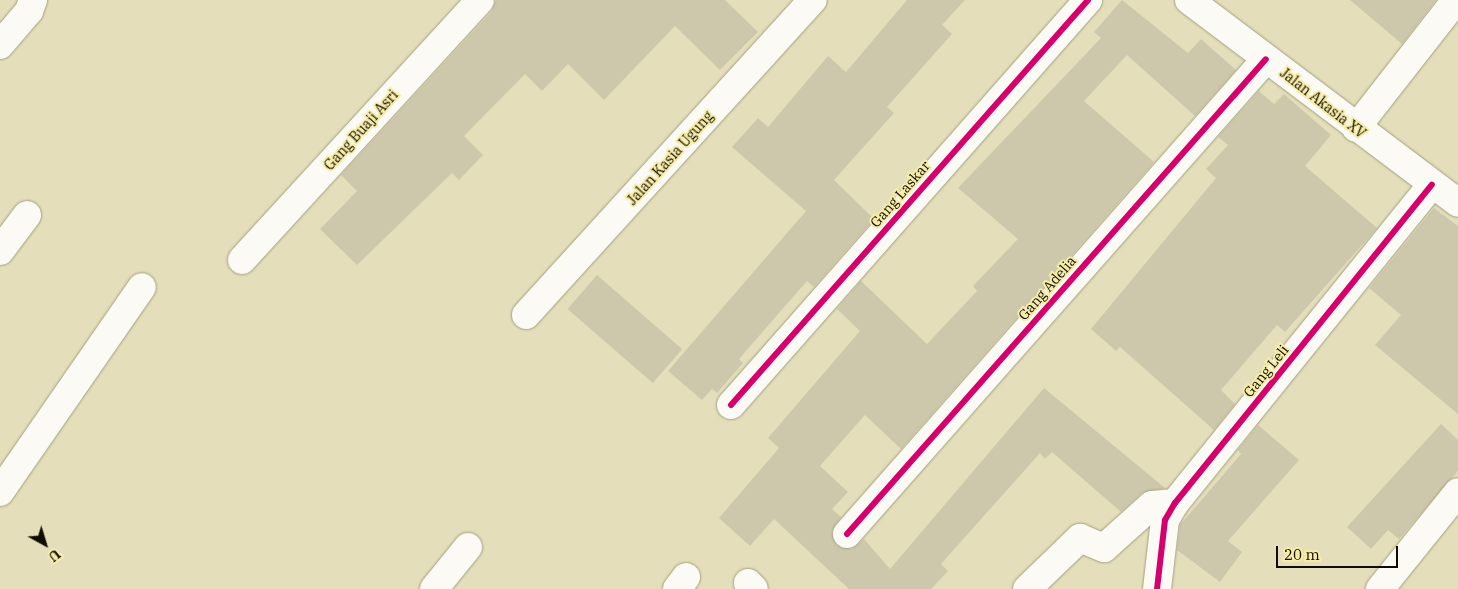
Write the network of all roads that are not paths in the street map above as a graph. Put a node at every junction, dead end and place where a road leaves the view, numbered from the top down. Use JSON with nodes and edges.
{"nodes":[{"id":1,"x":33,"y":0,"type":"edge"},
{"id":2,"x":480,"y":0,"type":"edge"},
{"id":3,"x":813,"y":0,"type":"edge"},
{"id":4,"x":1088,"y":0,"type":"edge"},
{"id":5,"x":1189,"y":0,"type":"edge"},
{"id":6,"x":1456,"y":0,"type":"edge"},
{"id":7,"x":0,"y":45,"type":"edge"},
{"id":8,"x":1266,"y":59,"type":"junction"},
{"id":9,"x":1356,"y":128,"type":"junction"},
{"id":10,"x":1432,"y":184,"type":"junction"},
{"id":11,"x":1458,"y":203,"type":"edge"},
{"id":12,"x":27,"y":215,"type":"dead end"},
{"id":13,"x":0,"y":251,"type":"edge"},
{"id":14,"x":242,"y":260,"type":"dead end"},
{"id":15,"x":142,"y":287,"type":"dead end"},
{"id":16,"x":526,"y":315,"type":"dead end"},
{"id":17,"x":731,"y":405,"type":"dead end"},
{"id":18,"x":0,"y":492,"type":"edge"},
{"id":19,"x":1458,"y":492,"type":"edge"},
{"id":20,"x":1175,"y":503,"type":"junction"},
{"id":21,"x":847,"y":534,"type":"dead end"},
{"id":22,"x":468,"y":547,"type":"dead end"},
{"id":23,"x":434,"y":589,"type":"edge"},
{"id":24,"x":1028,"y":589,"type":"edge"},
{"id":25,"x":1157,"y":589,"type":"edge"},
{"id":26,"x":1380,"y":589,"type":"edge"}],
"edges":[{"from":1,"to":7,"type":"street"},
{"from":2,"to":14,"type":"street","name":"Gang Buaji Asri"},
{"from":3,"to":16,"type":"street","name":"Jalan Kasia Ugung"},
{"from":4,"to":17,"type":"street","name":"Gang Laskar"},
{"from":5,"to":8,"type":"street","name":"Jalan Akasia XV"},
{"from":6,"to":9,"type":"street"},
{"from":8,"to":9,"type":"street","name":"Jalan Akasia XV"},
{"from":8,"to":21,"type":"street","name":"Gang Adelia"},
{"from":9,"to":10,"type":"street","name":"Jalan Akasia XV"},
{"from":10,"to":11,"type":"street","name":"Jalan Akasia XV"},
{"from":10,"to":20,"type":"street","name":"Gang Leli"},
{"from":12,"to":13,"type":"street"},
{"from":15,"to":18,"type":"street"},
{"from":19,"to":26,"type":"street"},
{"from":20,"to":24,"type":"street"},
{"from":20,"to":25,"type":"street","name":"Gang Leli"},
{"from":22,"to":23,"type":"street"}]}
